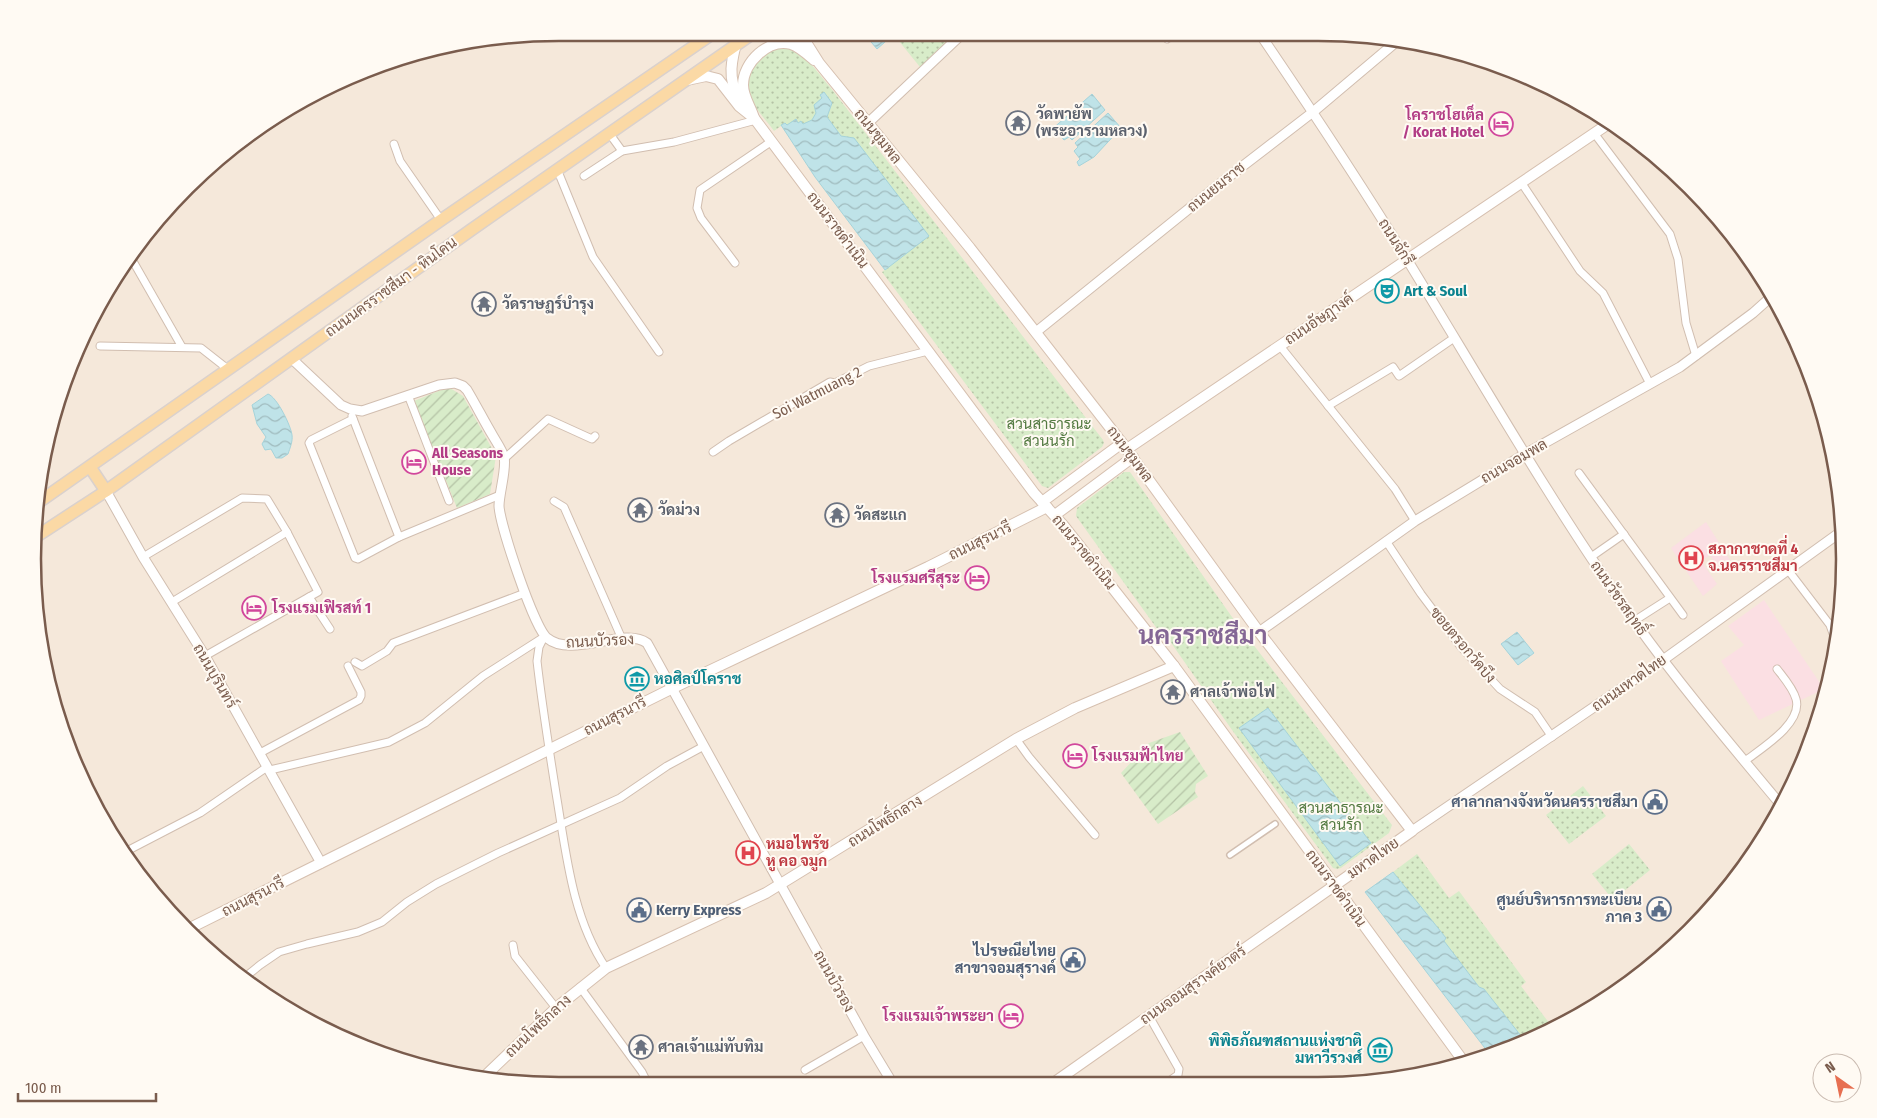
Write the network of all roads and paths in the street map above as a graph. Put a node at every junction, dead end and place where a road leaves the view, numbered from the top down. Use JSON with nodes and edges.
{"nodes":[{"id":1,"x":703,"y":41,"type":"edge"},
{"id":2,"x":712,"y":41,"type":"edge"},
{"id":3,"x":736,"y":41,"type":"edge"},
{"id":4,"x":737,"y":41,"type":"edge"},
{"id":5,"x":798,"y":41,"type":"edge"},
{"id":6,"x":805,"y":41,"type":"edge"},
{"id":7,"x":955,"y":41,"type":"edge"},
{"id":8,"x":1265,"y":41,"type":"edge"},
{"id":9,"x":1390,"y":47,"type":"edge"},
{"id":10,"x":720,"y":56,"type":"junction"},
{"id":11,"x":819,"y":63,"type":"junction"},
{"id":12,"x":682,"y":83,"type":"junction"},
{"id":13,"x":1313,"y":112,"type":"junction"},
{"id":14,"x":755,"y":119,"type":"junction"},
{"id":15,"x":868,"y":123,"type":"junction"},
{"id":16,"x":1603,"y":127,"type":"edge"},
{"id":17,"x":610,"y":133,"type":"junction"},
{"id":18,"x":1594,"y":134,"type":"junction"},
{"id":19,"x":772,"y":141,"type":"junction"},
{"id":20,"x":394,"y":144,"type":"dead end"},
{"id":21,"x":622,"y":151,"type":"junction"},
{"id":22,"x":557,"y":169,"type":"junction"},
{"id":23,"x":584,"y":176,"type":"dead end"},
{"id":24,"x":1521,"y":182,"type":"junction"},
{"id":25,"x":441,"y":220,"type":"junction"},
{"id":26,"x":1407,"y":259,"type":"junction"},
{"id":27,"x":135,"y":263,"type":"edge"},
{"id":28,"x":735,"y":263,"type":"dead end"},
{"id":29,"x":1766,"y":301,"type":"edge"},
{"id":30,"x":1036,"y":332,"type":"junction"},
{"id":31,"x":1454,"y":338,"type":"junction"},
{"id":32,"x":100,"y":346,"type":"dead end"},
{"id":33,"x":1280,"y":346,"type":"junction"},
{"id":34,"x":182,"y":347,"type":"junction"},
{"id":35,"x":928,"y":351,"type":"junction"},
{"id":36,"x":659,"y":352,"type":"dead end"},
{"id":37,"x":1696,"y":356,"type":"junction"},
{"id":38,"x":292,"y":359,"type":"junction"},
{"id":39,"x":229,"y":370,"type":"junction"},
{"id":40,"x":1650,"y":384,"type":"junction"},
{"id":41,"x":408,"y":395,"type":"junction"},
{"id":42,"x":1328,"y":406,"type":"junction"},
{"id":43,"x":350,"y":409,"type":"junction"},
{"id":44,"x":353,"y":420,"type":"junction"},
{"id":45,"x":595,"y":436,"type":"dead end"},
{"id":46,"x":1128,"y":450,"type":"junction"},
{"id":47,"x":713,"y":452,"type":"dead end"},
{"id":48,"x":1525,"y":454,"type":"junction"},
{"id":49,"x":504,"y":459,"type":"junction"},
{"id":50,"x":90,"y":467,"type":"junction"},
{"id":51,"x":1579,"y":472,"type":"dead end"},
{"id":52,"x":106,"y":491,"type":"junction"},
{"id":53,"x":500,"y":495,"type":"junction"},
{"id":54,"x":45,"y":498,"type":"edge"},
{"id":55,"x":449,"y":501,"type":"dead end"},
{"id":56,"x":554,"y":502,"type":"dead end"},
{"id":57,"x":1044,"y":505,"type":"junction"},
{"id":58,"x":1055,"y":515,"type":"junction"},
{"id":59,"x":1415,"y":521,"type":"junction"},
{"id":60,"x":287,"y":532,"type":"junction"},
{"id":61,"x":42,"y":533,"type":"edge"},
{"id":62,"x":1624,"y":534,"type":"junction"},
{"id":63,"x":1835,"y":536,"type":"edge"},
{"id":64,"x":399,"y":537,"type":"junction"},
{"id":65,"x":1386,"y":541,"type":"junction"},
{"id":66,"x":144,"y":557,"type":"junction"},
{"id":67,"x":1591,"y":557,"type":"junction"},
{"id":68,"x":1788,"y":570,"type":"junction"},
{"id":69,"x":525,"y":592,"type":"junction"},
{"id":70,"x":308,"y":597,"type":"junction"},
{"id":71,"x":1670,"y":598,"type":"junction"},
{"id":72,"x":172,"y":602,"type":"junction"},
{"id":73,"x":1683,"y":615,"type":"dead end"},
{"id":74,"x":1634,"y":621,"type":"junction"},
{"id":75,"x":1831,"y":628,"type":"edge"},
{"id":76,"x":330,"y":629,"type":"dead end"},
{"id":77,"x":1259,"y":632,"type":"junction"},
{"id":78,"x":544,"y":637,"type":"junction"},
{"id":79,"x":622,"y":639,"type":"junction"},
{"id":80,"x":205,"y":656,"type":"junction"},
{"id":81,"x":1663,"y":660,"type":"junction"},
{"id":82,"x":1174,"y":666,"type":"junction"},
{"id":83,"x":1778,"y":669,"type":"dead end"},
{"id":84,"x":673,"y":688,"type":"junction"},
{"id":85,"x":1552,"y":737,"type":"junction"},
{"id":86,"x":1016,"y":739,"type":"junction"},
{"id":87,"x":704,"y":746,"type":"junction"},
{"id":88,"x":549,"y":750,"type":"junction"},
{"id":89,"x":260,"y":753,"type":"junction"},
{"id":90,"x":1745,"y":761,"type":"junction"},
{"id":91,"x":269,"y":769,"type":"junction"},
{"id":92,"x":1776,"y":800,"type":"edge"},
{"id":93,"x":1274,"y":824,"type":"dead end"},
{"id":94,"x":561,"y":825,"type":"junction"},
{"id":95,"x":1412,"y":831,"type":"junction"},
{"id":96,"x":1095,"y":835,"type":"dead end"},
{"id":97,"x":130,"y":848,"type":"edge"},
{"id":98,"x":1230,"y":855,"type":"dead end"},
{"id":99,"x":321,"y":863,"type":"junction"},
{"id":100,"x":781,"y":885,"type":"junction"},
{"id":101,"x":1334,"y":886,"type":"junction"},
{"id":102,"x":194,"y":926,"type":"edge"},
{"id":103,"x":513,"y":945,"type":"dead end"},
{"id":104,"x":606,"y":968,"type":"junction"},
{"id":105,"x":249,"y":974,"type":"edge"},
{"id":106,"x":580,"y":988,"type":"junction"},
{"id":107,"x":556,"y":1008,"type":"junction"},
{"id":108,"x":1149,"y":1016,"type":"junction"},
{"id":109,"x":864,"y":1036,"type":"junction"},
{"id":110,"x":1460,"y":1057,"type":"edge"},
{"id":111,"x":805,"y":1070,"type":"dead end"},
{"id":112,"x":489,"y":1072,"type":"edge"},
{"id":113,"x":644,"y":1077,"type":"edge"},
{"id":114,"x":888,"y":1077,"type":"edge"},
{"id":115,"x":1062,"y":1077,"type":"edge"},
{"id":116,"x":1176,"y":1077,"type":"edge"}],
"edges":[{"from":1,"to":25,"type":"main road","name":"ถนนนครราชสีมา - หินโคน"},
{"from":2,"to":10,"type":"main road"},
{"from":3,"to":10,"type":"main road","name":"ถนนนครราชสีมา - หินโคน"},
{"from":4,"to":14,"type":"main road"},
{"from":5,"to":11,"type":"main road"},
{"from":6,"to":11,"type":"main road","name":"ถนนชุมพล"},
{"from":7,"to":15,"type":"street"},
{"from":8,"to":13,"type":"street","name":"ถนนจักรี"},
{"from":9,"to":13,"type":"street","name":"ถนนยมราช"},
{"from":10,"to":12,"type":"main road","name":"ถนนนครราชสีมา - หินโคน"},
{"from":11,"to":14,"type":"main road"},
{"from":11,"to":15,"type":"main road","name":"ถนนชุมพล"},
{"from":12,"to":14,"type":"main road","name":"ถนนราชดำเนิน"},
{"from":12,"to":17,"type":"main road","name":"ถนนนครราชสีมา - หินโคน"},
{"from":13,"to":26,"type":"street","name":"ถนนจักรี"},
{"from":13,"to":30,"type":"street","name":"ถนนยมราช"},
{"from":14,"to":19,"type":"main road","name":"ถนนราชดำเนิน"},
{"from":14,"to":21,"type":"street"},
{"from":15,"to":30,"type":"main road","name":"ถนนชุมพล"},
{"from":16,"to":18,"type":"main road","name":"ถนนอัษฎางค์"},
{"from":17,"to":21,"type":"street"},
{"from":17,"to":22,"type":"main road","name":"ถนนนครราชสีมา - หินโคน"},
{"from":18,"to":24,"type":"main road","name":"ถนนอัษฎางค์"},
{"from":18,"to":37,"type":"street"},
{"from":19,"to":28,"type":"street"},
{"from":19,"to":35,"type":"main road","name":"ถนนราชดำเนิน"},
{"from":20,"to":25,"type":"street"},
{"from":21,"to":23,"type":"street"},
{"from":22,"to":36,"type":"street"},
{"from":22,"to":38,"type":"main road","name":"ถนนนครราชสีมา - หินโคน"},
{"from":24,"to":26,"type":"main road","name":"ถนนอัษฎางค์"},
{"from":24,"to":40,"type":"street"},
{"from":25,"to":39,"type":"main road","name":"ถนนนครราชสีมา - หินโคน"},
{"from":26,"to":31,"type":"street","name":"ถนนจักรี"},
{"from":26,"to":33,"type":"main road","name":"ถนนอัษฎางค์"},
{"from":27,"to":34,"type":"street"},
{"from":29,"to":37,"type":"street","name":"ถนนจอมพล"},
{"from":30,"to":46,"type":"main road","name":"ถนนชุมพล"},
{"from":31,"to":42,"type":"street"},
{"from":31,"to":48,"type":"street","name":"ถนนจักรี"},
{"from":32,"to":34,"type":"street"},
{"from":33,"to":42,"type":"street"},
{"from":33,"to":46,"type":"main road","name":"ถนนอัษฎางค์"},
{"from":34,"to":39,"type":"street"},
{"from":35,"to":47,"type":"street","name":"Soi Watmuang 2"},
{"from":35,"to":57,"type":"main road","name":"ถนนราชดำเนิน"},
{"from":37,"to":40,"type":"street","name":"ถนนจอมพล"},
{"from":38,"to":43,"type":"street"},
{"from":38,"to":52,"type":"main road","name":"ถนนนครราชสีมา - หินโคน"},
{"from":39,"to":50,"type":"main road","name":"ถนนนครราชสีมา - หินโคน"},
{"from":40,"to":48,"type":"street","name":"ถนนจอมพล"},
{"from":41,"to":43,"type":"street"},
{"from":41,"to":49,"type":"street"},
{"from":41,"to":55,"type":"street"},
{"from":42,"to":59,"type":"street"},
{"from":43,"to":44,"type":"street"},
{"from":44,"to":64,"type":"street"},
{"from":44,"to":64,"type":"street"},
{"from":45,"to":49,"type":"street"},
{"from":46,"to":57,"type":"main road","name":"ถนนสุรนารี"},
{"from":46,"to":58,"type":"main road"},
{"from":46,"to":77,"type":"main road","name":"ถนนชุมพล"},
{"from":48,"to":59,"type":"street","name":"ถนนจอมพล"},
{"from":48,"to":67,"type":"street","name":"ถนนวัชรสฤทธิ์"},
{"from":49,"to":53,"type":"street","name":"ถนนบัวรอง"},
{"from":50,"to":52,"type":"main road"},
{"from":50,"to":54,"type":"main road","name":"ถนนนครราชสีมา - หินโคน"},
{"from":51,"to":62,"type":"street"},
{"from":52,"to":61,"type":"main road","name":"ถนนนครราชสีมา - หินโคน"},
{"from":52,"to":66,"type":"street","name":"ถนนบุรินทร์"},
{"from":53,"to":64,"type":"street"},
{"from":53,"to":69,"type":"street","name":"ถนนบัวรอง"},
{"from":56,"to":79,"type":"street"},
{"from":57,"to":58,"type":"main road","name":"ถนนราชดำเนิน"},
{"from":57,"to":84,"type":"main road","name":"ถนนสุรนารี"},
{"from":58,"to":82,"type":"main road","name":"ถนนราชดำเนิน"},
{"from":59,"to":65,"type":"street","name":"ถนนจอมพล"},
{"from":60,"to":66,"type":"street"},
{"from":60,"to":70,"type":"street"},
{"from":60,"to":72,"type":"street"},
{"from":62,"to":67,"type":"street"},
{"from":62,"to":71,"type":"street"},
{"from":63,"to":68,"type":"street","name":"ถนนมหาดไทย"},
{"from":65,"to":77,"type":"street","name":"ถนนจอมพล"},
{"from":65,"to":85,"type":"street","name":"ซอยตรอกวัดบึง"},
{"from":66,"to":72,"type":"street","name":"ถนนบุรินทร์"},
{"from":67,"to":74,"type":"street","name":"ถนนวัชรสฤทธิ์"},
{"from":68,"to":75,"type":"street"},
{"from":68,"to":81,"type":"street","name":"ถนนมหาดไทย"},
{"from":69,"to":78,"type":"street","name":"ถนนบัวรอง"},
{"from":69,"to":89,"type":"street"},
{"from":70,"to":76,"type":"street"},
{"from":70,"to":80,"type":"street"},
{"from":71,"to":73,"type":"street"},
{"from":71,"to":74,"type":"street"},
{"from":72,"to":80,"type":"street","name":"ถนนบุรินทร์"},
{"from":74,"to":81,"type":"street","name":"ถนนวัชรสฤทธิ์"},
{"from":77,"to":95,"type":"main road","name":"ถนนชุมพล"},
{"from":78,"to":79,"type":"street","name":"ถนนบัวรอง"},
{"from":78,"to":88,"type":"street"},
{"from":78,"to":91,"type":"street"},
{"from":79,"to":84,"type":"street","name":"ถนนบัวรอง"},
{"from":80,"to":89,"type":"street","name":"ถนนบุรินทร์"},
{"from":81,"to":85,"type":"street","name":"ถนนมหาดไทย"},
{"from":81,"to":90,"type":"street","name":"ถนนวัชรสฤทธิ์"},
{"from":82,"to":86,"type":"main road","name":"ถนนโพธิ์กลาง"},
{"from":82,"to":101,"type":"main road","name":"ถนนราชดำเนิน"},
{"from":83,"to":90,"type":"street"},
{"from":84,"to":87,"type":"street","name":"ถนนบัวรอง"},
{"from":84,"to":88,"type":"main road","name":"ถนนสุรนารี"},
{"from":85,"to":95,"type":"street","name":"ถนนมหาดไทย"},
{"from":86,"to":96,"type":"street"},
{"from":86,"to":100,"type":"main road","name":"ถนนโพธิ์กลาง"},
{"from":87,"to":94,"type":"street"},
{"from":87,"to":100,"type":"street","name":"ถนนบัวรอง"},
{"from":88,"to":94,"type":"street"},
{"from":88,"to":99,"type":"main road","name":"ถนนสุรนารี"},
{"from":89,"to":91,"type":"street","name":"ถนนบุรินทร์"},
{"from":90,"to":92,"type":"street","name":"ถนนวัชรสฤทธิ์"},
{"from":91,"to":97,"type":"street"},
{"from":91,"to":99,"type":"street","name":"ถนนบุรินทร์"},
{"from":93,"to":98,"type":"street"},
{"from":94,"to":104,"type":"street"},
{"from":94,"to":105,"type":"street"},
{"from":95,"to":101,"type":"main road","name":"มหาดไทย"},
{"from":99,"to":102,"type":"main road","name":"ถนนสุรนารี"},
{"from":100,"to":104,"type":"main road","name":"ถนนโพธิ์กลาง"},
{"from":100,"to":109,"type":"street","name":"ถนนบัวรอง"},
{"from":101,"to":108,"type":"main road","name":"ถนนจอมสุรางค์ยาตร์"},
{"from":101,"to":110,"type":"main road","name":"ถนนราชดำเนิน"},
{"from":103,"to":107,"type":"street"},
{"from":104,"to":106,"type":"main road","name":"ถนนโพธิ์กลาง"},
{"from":106,"to":107,"type":"main road","name":"ถนนโพธิ์กลาง"},
{"from":106,"to":113,"type":"street"},
{"from":107,"to":112,"type":"main road","name":"ถนนโพธิ์กลาง"},
{"from":108,"to":115,"type":"main road","name":"ถนนจอมสุรางค์ยาตร์"},
{"from":108,"to":116,"type":"street"},
{"from":109,"to":111,"type":"street"},
{"from":109,"to":114,"type":"street","name":"ถนนบัวรอง"}]}
